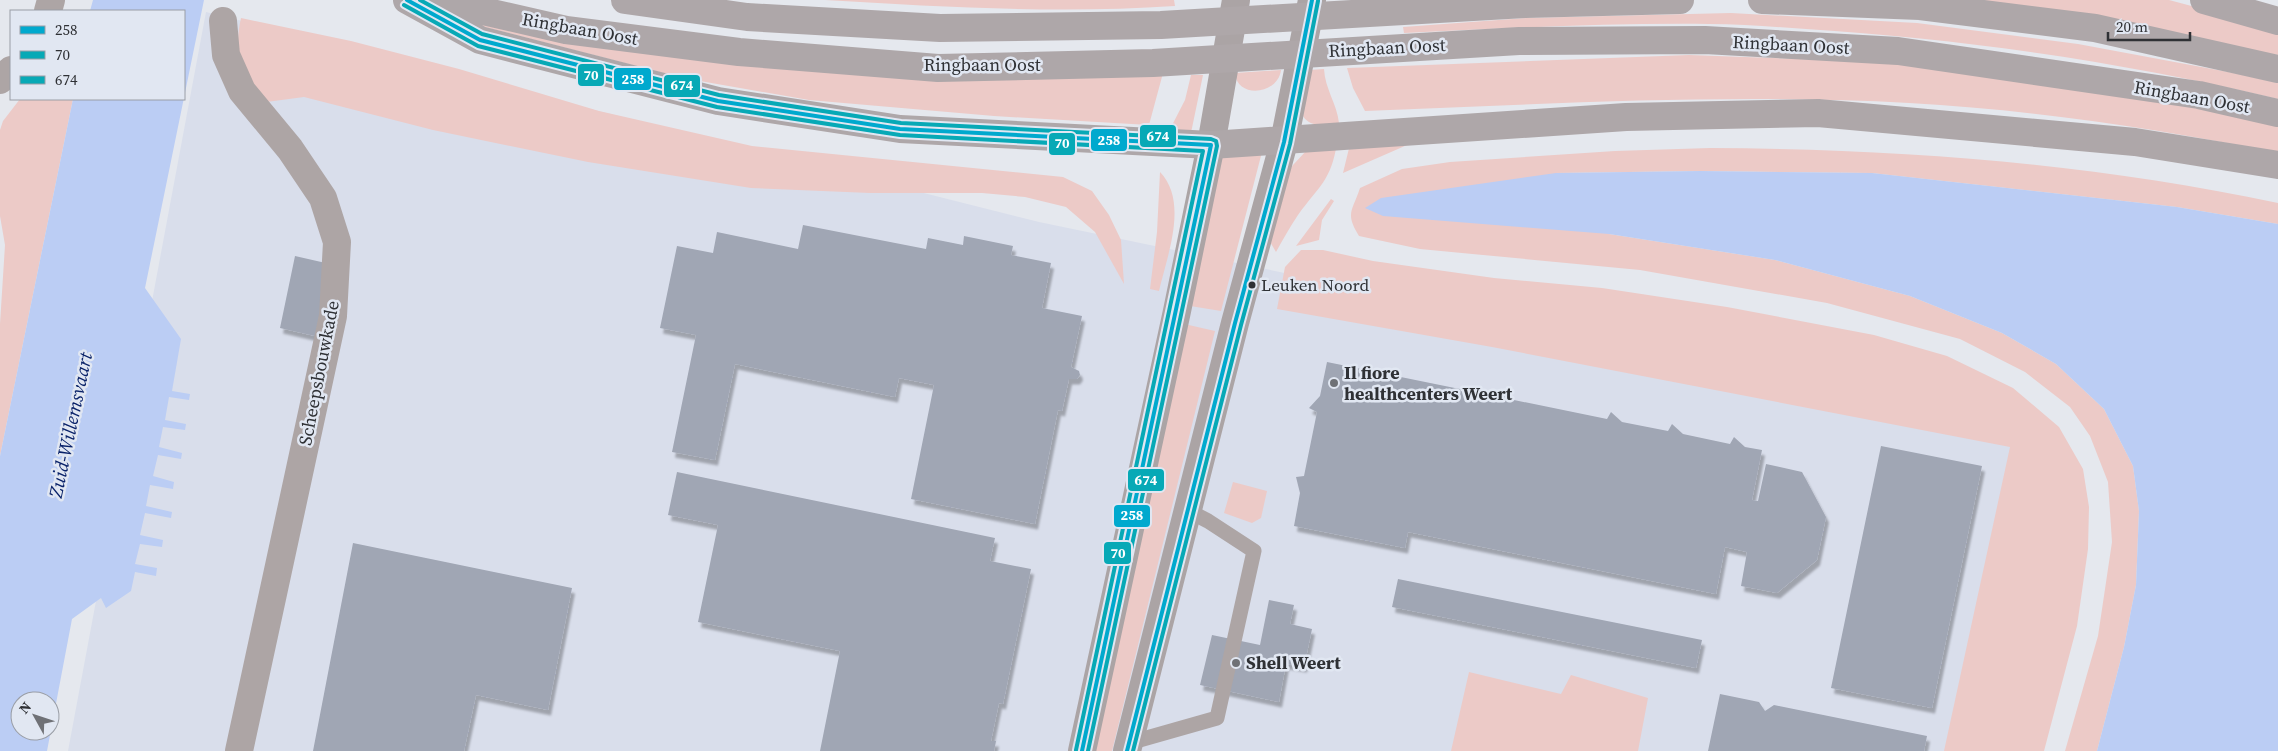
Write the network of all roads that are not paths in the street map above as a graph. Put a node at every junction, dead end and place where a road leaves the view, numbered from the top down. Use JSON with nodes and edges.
{"nodes":[{"id":1,"x":408,"y":0,"type":"edge"},
{"id":2,"x":435,"y":0,"type":"edge"},
{"id":3,"x":625,"y":0,"type":"edge"},
{"id":4,"x":1236,"y":0,"type":"edge"},
{"id":5,"x":1312,"y":0,"type":"edge"},
{"id":6,"x":1680,"y":0,"type":"edge"},
{"id":7,"x":1762,"y":0,"type":"edge"},
{"id":8,"x":2204,"y":0,"type":"edge"},
{"id":9,"x":223,"y":21,"type":"dead end"},
{"id":10,"x":2278,"y":21,"type":"edge"},
{"id":11,"x":2278,"y":69,"type":"edge"},
{"id":12,"x":10,"y":71,"type":"edge"},
{"id":13,"x":0,"y":80,"type":"edge"},
{"id":14,"x":2278,"y":113,"type":"edge"},
{"id":15,"x":1284,"y":142,"type":"junction"},
{"id":16,"x":1210,"y":145,"type":"junction"},
{"id":17,"x":2278,"y":165,"type":"edge"},
{"id":18,"x":1187,"y":510,"type":"junction"},
{"id":19,"x":1128,"y":747,"type":"edge"},
{"id":20,"x":239,"y":751,"type":"edge"},
{"id":21,"x":1082,"y":751,"type":"edge"}],
"edges":[{"from":1,"to":16,"type":"main road"},
{"from":2,"to":14,"type":"main road","name":"Ringbaan Oost"},
{"from":3,"to":6,"type":"main road","name":"Ringbaan Oost"},
{"from":4,"to":16,"type":"street"},
{"from":5,"to":15,"type":"street"},
{"from":7,"to":11,"type":"main road"},
{"from":8,"to":10,"type":"main road"},
{"from":9,"to":20,"type":"street","name":"Scheepsbouwkade"},
{"from":12,"to":13,"type":"street"},
{"from":15,"to":16,"type":"main road"},
{"from":15,"to":17,"type":"main road"},
{"from":15,"to":18,"type":"street"},
{"from":16,"to":21,"type":"street"},
{"from":18,"to":19,"type":"street"},
{"from":18,"to":19,"type":"lane"}]}
